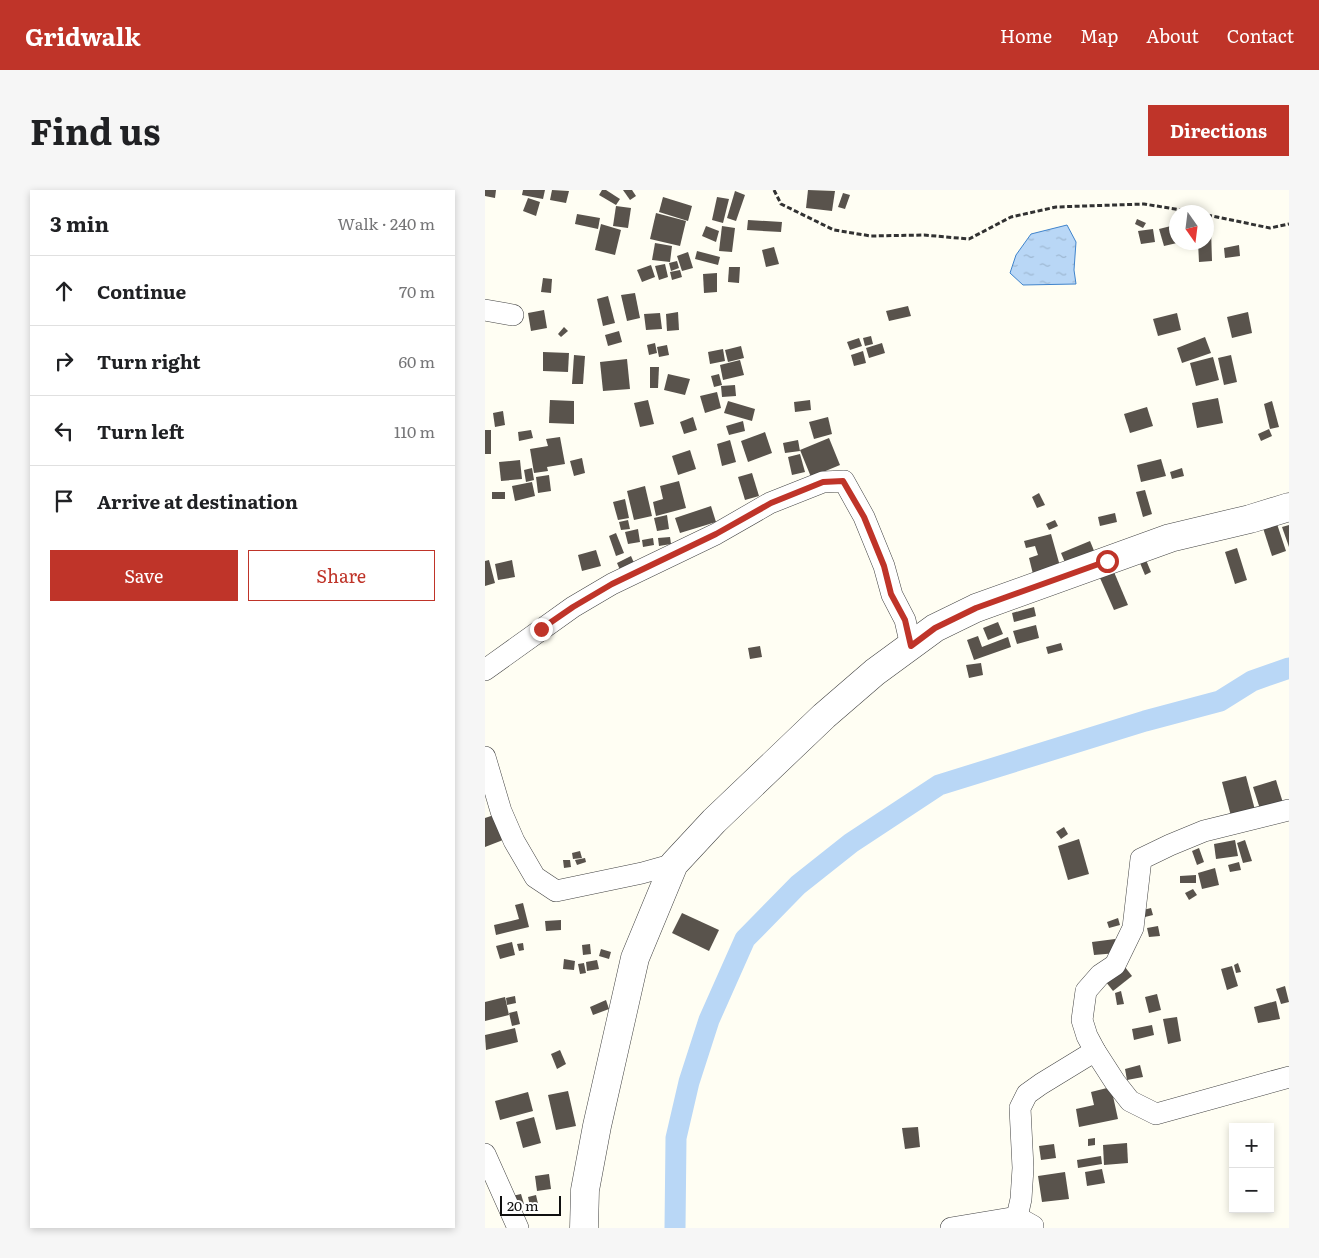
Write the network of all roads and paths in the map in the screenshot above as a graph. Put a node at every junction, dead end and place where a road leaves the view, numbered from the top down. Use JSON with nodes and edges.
{"nodes":[{"id":1,"x":774,"y":190,"type":"edge"},
{"id":2,"x":1169,"y":208,"type":"edge"},
{"id":3,"x":1214,"y":216,"type":"edge"},
{"id":4,"x":1289,"y":224,"type":"edge"},
{"id":5,"x":485,"y":310,"type":"edge"},
{"id":6,"x":513,"y":314,"type":"dead end"},
{"id":7,"x":1289,"y":507,"type":"edge"},
{"id":8,"x":911,"y":646,"type":"junction"},
{"id":9,"x":485,"y":670,"type":"edge"},
{"id":10,"x":485,"y":757,"type":"edge"},
{"id":11,"x":1289,"y":810,"type":"edge"},
{"id":12,"x":674,"y":864,"type":"junction"},
{"id":13,"x":1095,"y":1051,"type":"junction"},
{"id":14,"x":1289,"y":1077,"type":"edge"},
{"id":15,"x":487,"y":1161,"type":"edge"},
{"id":16,"x":1025,"y":1223,"type":"edge"},
{"id":17,"x":518,"y":1228,"type":"edge"},
{"id":18,"x":584,"y":1228,"type":"edge"},
{"id":19,"x":951,"y":1228,"type":"edge"}],
"edges":[{"from":1,"to":2,"type":"path"},
{"from":3,"to":4,"type":"path"},
{"from":5,"to":6,"type":"street"},
{"from":7,"to":8,"type":"street"},
{"from":8,"to":9,"type":"street"},
{"from":8,"to":12,"type":"street"},
{"from":10,"to":12,"type":"street"},
{"from":11,"to":13,"type":"street"},
{"from":12,"to":18,"type":"street"},
{"from":13,"to":14,"type":"street"},
{"from":13,"to":16,"type":"street"},
{"from":15,"to":17,"type":"street"},
{"from":16,"to":19,"type":"street"}]}
